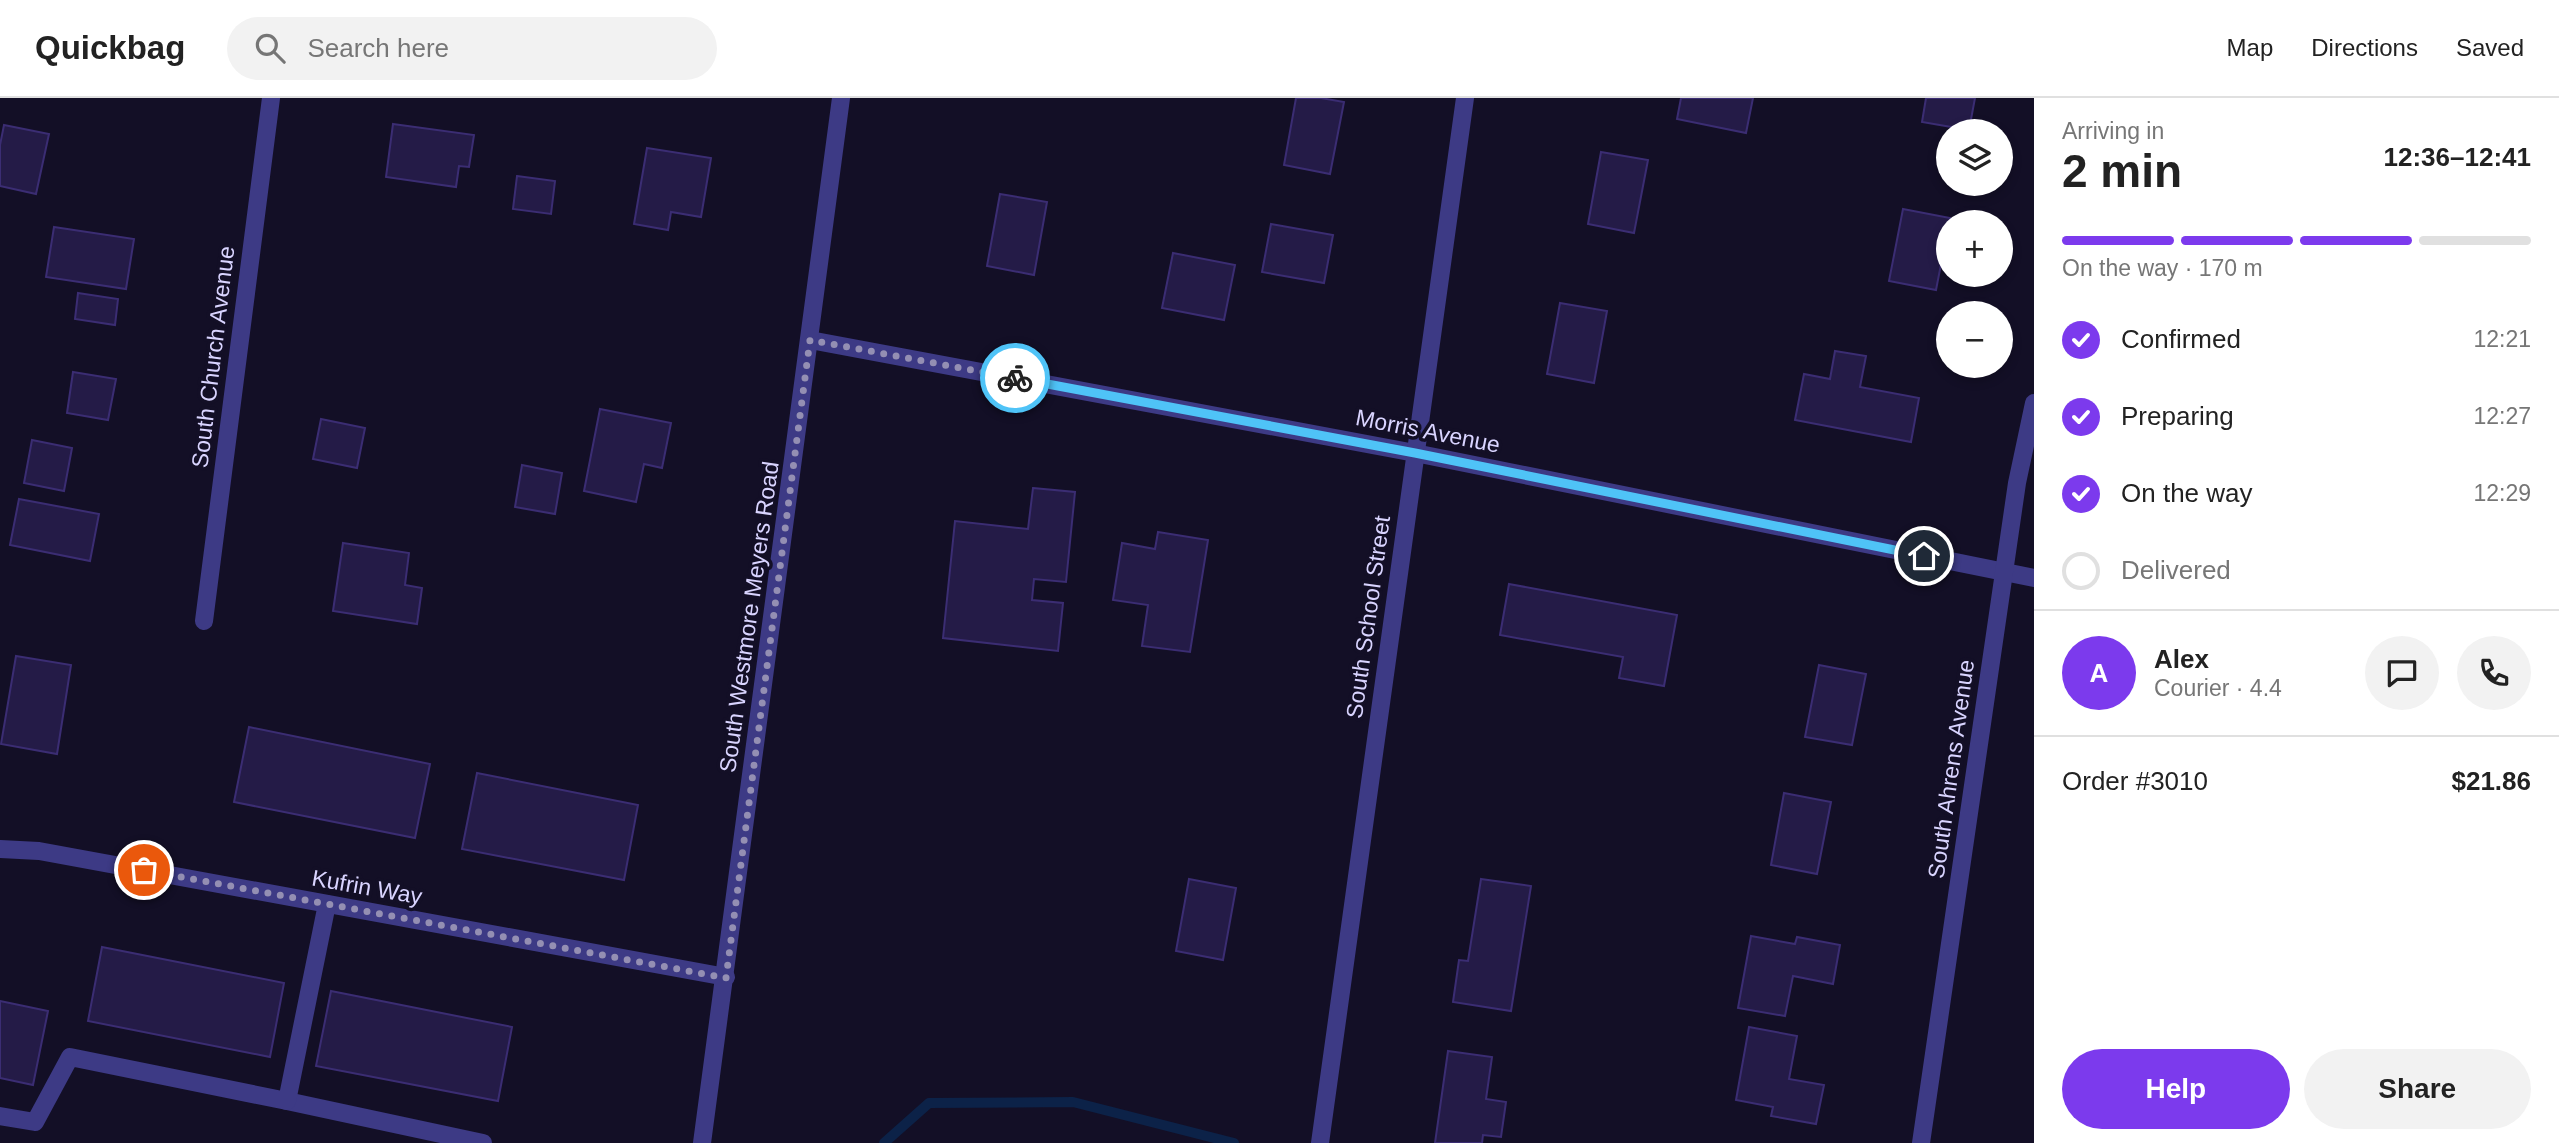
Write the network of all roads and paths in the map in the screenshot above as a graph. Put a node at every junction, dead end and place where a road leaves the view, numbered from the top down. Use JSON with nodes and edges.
{"nodes":[{"id":1,"x":271,"y":98,"type":"edge"},
{"id":2,"x":841,"y":98,"type":"edge"},
{"id":3,"x":1465,"y":98,"type":"edge"},
{"id":4,"x":810,"y":340,"type":"junction"},
{"id":5,"x":2034,"y":404,"type":"edge"},
{"id":6,"x":1415,"y":453,"type":"junction"},
{"id":7,"x":2005,"y":572,"type":"junction"},
{"id":8,"x":2034,"y":578,"type":"edge"},
{"id":9,"x":204,"y":621,"type":"dead end"},
{"id":10,"x":0,"y":849,"type":"edge"},
{"id":11,"x":327,"y":904,"type":"junction"},
{"id":12,"x":726,"y":978,"type":"junction"},
{"id":13,"x":287,"y":1101,"type":"junction"},
{"id":14,"x":0,"y":1116,"type":"edge"},
{"id":15,"x":483,"y":1143,"type":"edge"},
{"id":16,"x":702,"y":1143,"type":"edge"},
{"id":17,"x":1320,"y":1143,"type":"edge"},
{"id":18,"x":1922,"y":1143,"type":"edge"}],
"edges":[{"from":1,"to":9,"type":"street","name":"South Church Avenue"},
{"from":2,"to":4,"type":"street","name":"South Westmore Meyers Road"},
{"from":3,"to":6,"type":"street","name":"South School Street"},
{"from":4,"to":6,"type":"street","name":"Morris Avenue"},
{"from":4,"to":12,"type":"street","name":"South Westmore Meyers Road"},
{"from":5,"to":7,"type":"street","name":"South Ahrens Avenue"},
{"from":6,"to":7,"type":"street","name":"Morris Avenue"},
{"from":6,"to":17,"type":"street","name":"South School Street"},
{"from":7,"to":8,"type":"street","name":"Morris Avenue"},
{"from":7,"to":18,"type":"street","name":"South Ahrens Avenue"},
{"from":10,"to":11,"type":"street","name":"Kufrin Way"},
{"from":11,"to":12,"type":"street","name":"Kufrin Way"},
{"from":11,"to":13,"type":"street"},
{"from":12,"to":16,"type":"street","name":"South Westmore Meyers Road"},
{"from":13,"to":14,"type":"street"},
{"from":13,"to":15,"type":"street"}]}
